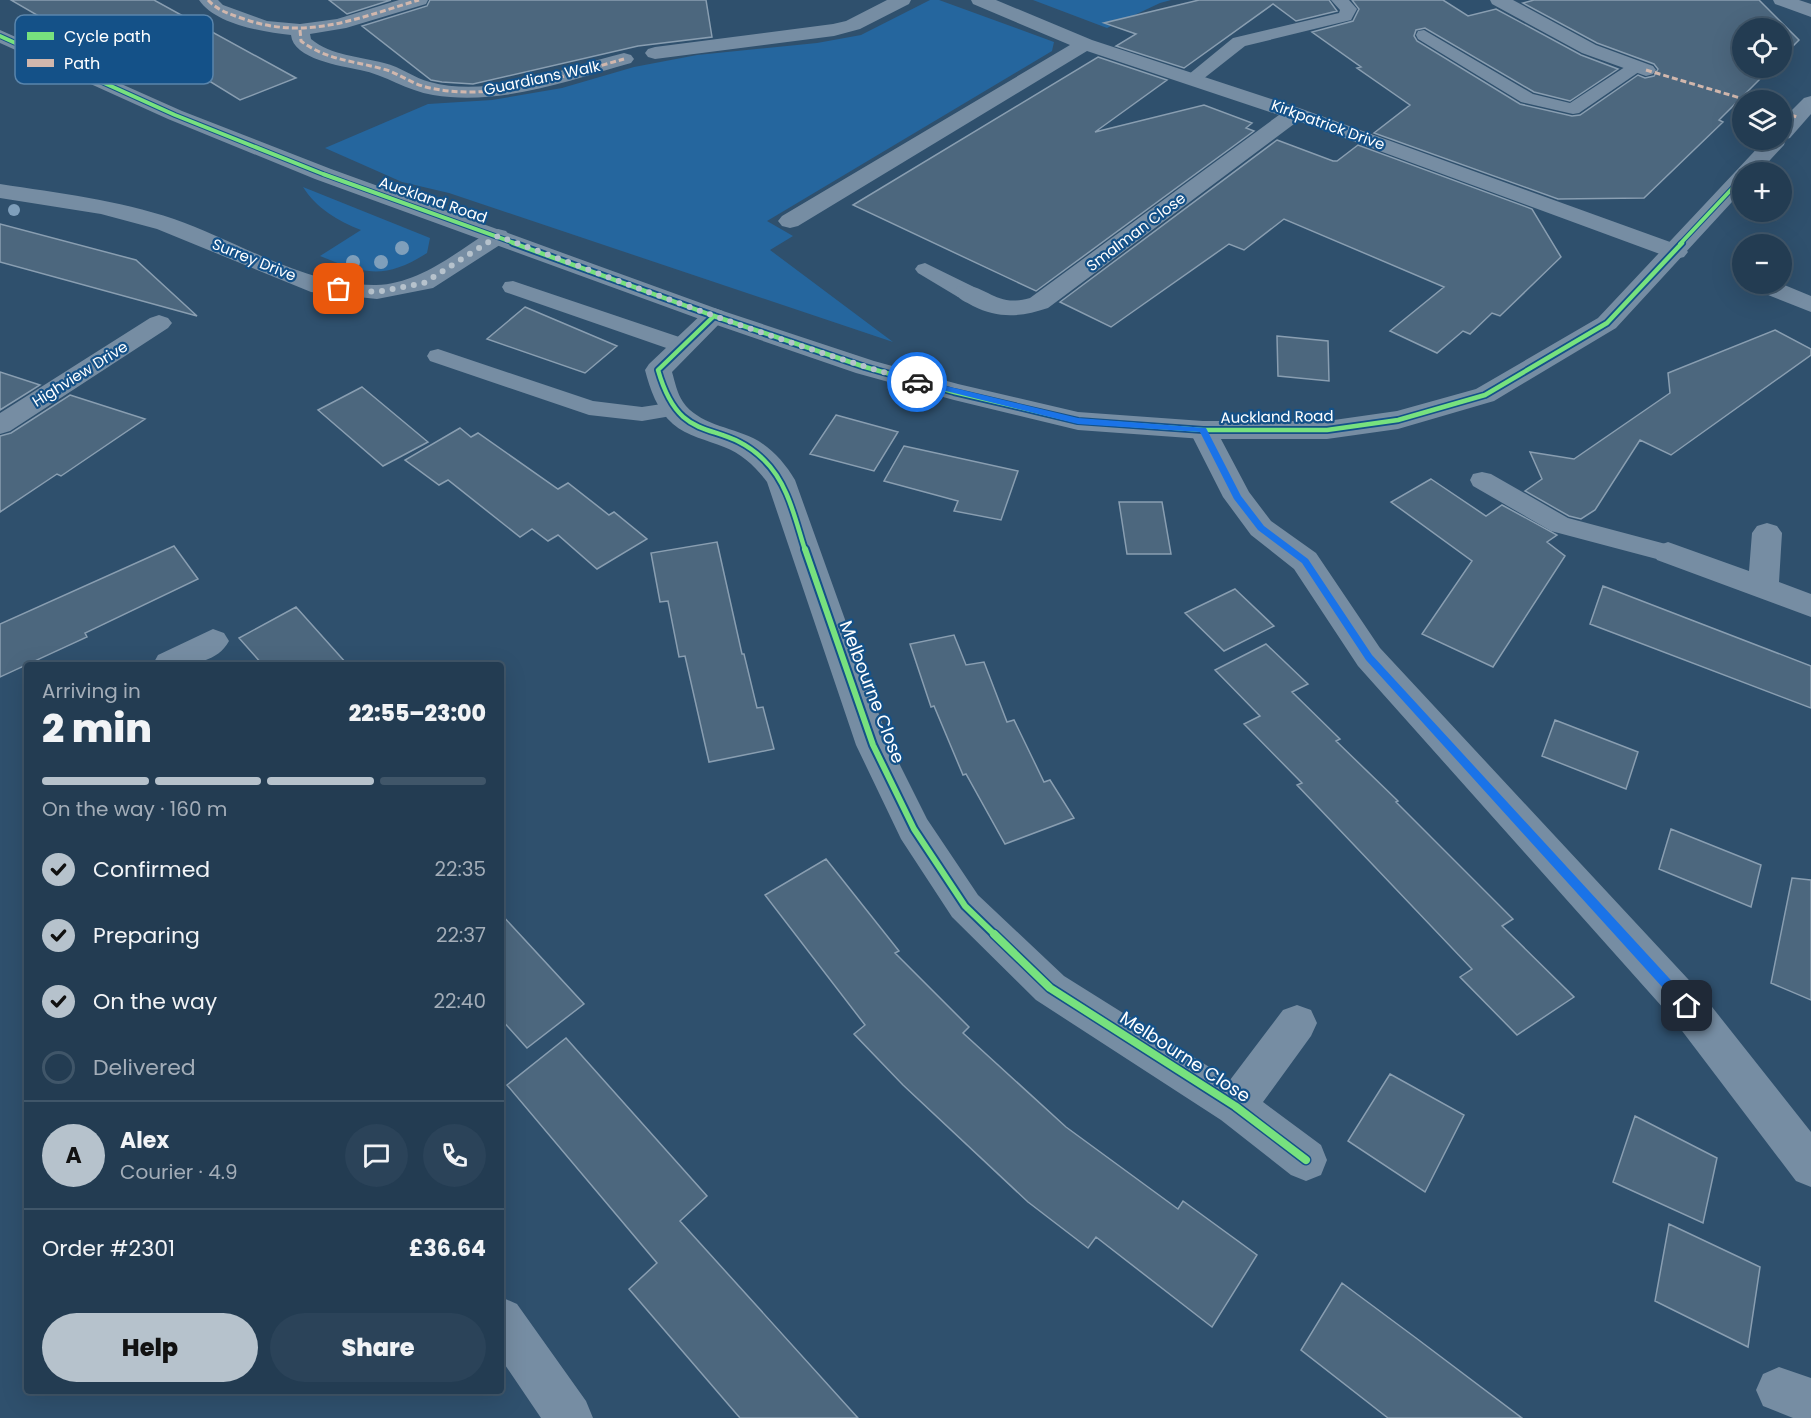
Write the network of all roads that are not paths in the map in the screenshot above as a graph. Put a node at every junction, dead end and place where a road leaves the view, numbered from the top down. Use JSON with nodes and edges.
{"nodes":[{"id":1,"x":208,"y":0,"type":"edge"},
{"id":2,"x":419,"y":0,"type":"edge"},
{"id":3,"x":902,"y":0,"type":"edge"},
{"id":4,"x":980,"y":0,"type":"edge"},
{"id":5,"x":1339,"y":0,"type":"edge"},
{"id":6,"x":1499,"y":0,"type":"edge"},
{"id":7,"x":1782,"y":0,"type":"edge"},
{"id":8,"x":1811,"y":11,"type":"edge"},
{"id":9,"x":300,"y":30,"type":"junction"},
{"id":10,"x":1424,"y":35,"type":"dead end"},
{"id":11,"x":0,"y":36,"type":"edge"},
{"id":12,"x":15,"y":43,"type":"edge"},
{"id":13,"x":1085,"y":44,"type":"junction"},
{"id":14,"x":655,"y":53,"type":"dead end"},
{"id":15,"x":624,"y":59,"type":"dead end"},
{"id":16,"x":1641,"y":68,"type":"joint"},
{"id":17,"x":1192,"y":79,"type":"junction"},
{"id":18,"x":106,"y":84,"type":"edge"},
{"id":19,"x":1811,"y":102,"type":"edge"},
{"id":20,"x":1295,"y":113,"type":"junction"},
{"id":21,"x":1792,"y":122,"type":"edge"},
{"id":22,"x":1767,"y":150,"type":"edge"},
{"id":23,"x":1756,"y":162,"type":"edge"},
{"id":24,"x":1732,"y":189,"type":"edge"},
{"id":25,"x":0,"y":191,"type":"edge"},
{"id":26,"x":790,"y":221,"type":"dead end"},
{"id":27,"x":498,"y":236,"type":"junction"},
{"id":28,"x":1676,"y":252,"type":"junction"},
{"id":29,"x":925,"y":269,"type":"dead end"},
{"id":30,"x":513,"y":287,"type":"dead end"},
{"id":31,"x":966,"y":292,"type":"joint"},
{"id":32,"x":1785,"y":294,"type":"edge"},
{"id":33,"x":1811,"y":305,"type":"edge"},
{"id":34,"x":714,"y":316,"type":"junction"},
{"id":35,"x":159,"y":323,"type":"dead end"},
{"id":36,"x":683,"y":346,"type":"junction"},
{"id":37,"x":438,"y":356,"type":"dead end"},
{"id":38,"x":675,"y":410,"type":"junction"},
{"id":39,"x":0,"y":425,"type":"edge"},
{"id":40,"x":1203,"y":430,"type":"junction"},
{"id":41,"x":1482,"y":480,"type":"dead end"},
{"id":42,"x":1767,"y":534,"type":"dead end"},
{"id":43,"x":1668,"y":553,"type":"joint"},
{"id":44,"x":1763,"y":589,"type":"junction"},
{"id":45,"x":1811,"y":606,"type":"edge"},
{"id":46,"x":213,"y":641,"type":"dead end"},
{"id":47,"x":173,"y":662,"type":"edge"},
{"id":48,"x":1296,"y":1023,"type":"dead end"},
{"id":49,"x":1235,"y":1106,"type":"junction"},
{"id":50,"x":1306,"y":1160,"type":"dead end"},
{"id":51,"x":1811,"y":1166,"type":"edge"},
{"id":52,"x":504,"y":1324,"type":"edge"},
{"id":53,"x":569,"y":1418,"type":"edge"}],
"edges":[{"from":1,"to":9,"type":"street"},
{"from":2,"to":9,"type":"street"},
{"from":3,"to":14,"type":"street"},
{"from":4,"to":13,"type":"street","name":"Kirkpatrick Drive"},
{"from":5,"to":17,"type":"lane"},
{"from":6,"to":16,"type":"street"},
{"from":7,"to":8,"type":"street"},
{"from":9,"to":15,"type":"street","name":"Guardians Walk"},
{"from":10,"to":16,"type":"lane"},
{"from":11,"to":12,"type":"street","name":"Auckland Road"},
{"from":13,"to":17,"type":"street","name":"Kirkpatrick Drive"},
{"from":13,"to":26,"type":"street"},
{"from":17,"to":20,"type":"street","name":"Kirkpatrick Drive"},
{"from":18,"to":27,"type":"street","name":"Auckland Road"},
{"from":19,"to":21,"type":"street"},
{"from":20,"to":28,"type":"street","name":"Kirkpatrick Drive"},
{"from":20,"to":31,"type":"street","name":"Smalman Close"},
{"from":22,"to":23,"type":"street"},
{"from":24,"to":28,"type":"street","name":"Auckland Road"},
{"from":25,"to":27,"type":"street","name":"Surrey Drive"},
{"from":27,"to":34,"type":"street","name":"Auckland Road"},
{"from":28,"to":40,"type":"street","name":"Auckland Road"},
{"from":29,"to":31,"type":"lane"},
{"from":30,"to":36,"type":"lane"},
{"from":32,"to":33,"type":"street"},
{"from":34,"to":36,"type":"street"},
{"from":34,"to":40,"type":"street","name":"Auckland Road"},
{"from":35,"to":39,"type":"street","name":"Highview Drive"},
{"from":36,"to":38,"type":"street"},
{"from":37,"to":38,"type":"lane"},
{"from":38,"to":49,"type":"street","name":"Melbourne Close"},
{"from":40,"to":51,"type":"street"},
{"from":41,"to":43,"type":"lane"},
{"from":42,"to":44,"type":"street"},
{"from":43,"to":44,"type":"street"},
{"from":44,"to":45,"type":"street"},
{"from":46,"to":47,"type":"street"},
{"from":48,"to":49,"type":"street"},
{"from":49,"to":50,"type":"street","name":"Melbourne Close"},
{"from":52,"to":53,"type":"street"}]}
